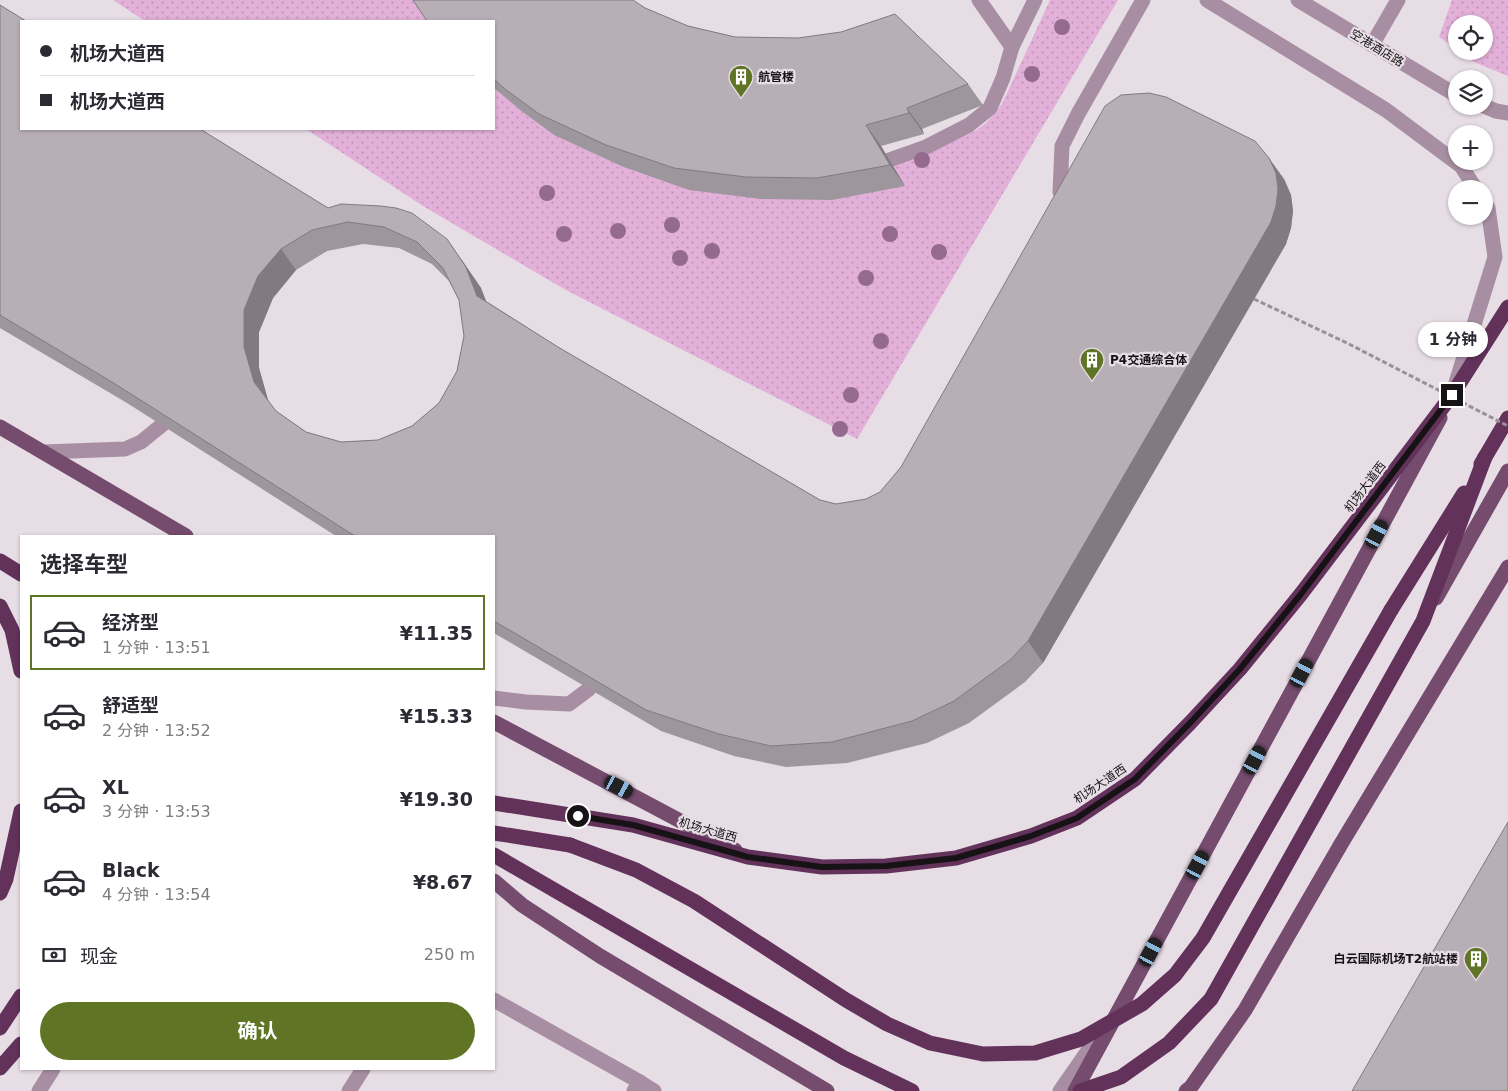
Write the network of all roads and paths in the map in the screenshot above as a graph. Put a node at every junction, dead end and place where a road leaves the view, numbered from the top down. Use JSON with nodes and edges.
{"nodes":[{"id":1,"x":979,"y":0,"type":"edge"},
{"id":2,"x":1035,"y":0,"type":"edge"},
{"id":3,"x":1143,"y":0,"type":"edge"},
{"id":4,"x":1207,"y":0,"type":"edge"},
{"id":5,"x":1298,"y":0,"type":"edge"},
{"id":6,"x":1398,"y":0,"type":"edge"},
{"id":7,"x":1372,"y":45,"type":"junction"},
{"id":8,"x":1012,"y":47,"type":"junction"},
{"id":9,"x":1448,"y":89,"type":"edge"},
{"id":10,"x":1493,"y":110,"type":"edge"},
{"id":11,"x":1508,"y":114,"type":"edge"},
{"id":12,"x":889,"y":160,"type":"edge"},
{"id":13,"x":1470,"y":180,"type":"edge"},
{"id":14,"x":1072,"y":212,"type":"edge"},
{"id":15,"x":1490,"y":225,"type":"edge"},
{"id":16,"x":1254,"y":299,"type":"dead end"},
{"id":17,"x":1508,"y":307,"type":"edge"},
{"id":18,"x":1452,"y":395,"type":"junction"},
{"id":19,"x":1508,"y":418,"type":"edge"},
{"id":20,"x":162,"y":426,"type":"edge"},
{"id":21,"x":1508,"y":426,"type":"edge"},
{"id":22,"x":0,"y":427,"type":"edge"},
{"id":23,"x":44,"y":452,"type":"junction"},
{"id":24,"x":1485,"y":457,"type":"junction"},
{"id":25,"x":1508,"y":471,"type":"edge"},
{"id":26,"x":184,"y":535,"type":"edge"},
{"id":27,"x":0,"y":561,"type":"edge"},
{"id":28,"x":1508,"y":566,"type":"edge"},
{"id":29,"x":20,"y":573,"type":"edge"},
{"id":30,"x":0,"y":606,"type":"edge"},
{"id":31,"x":1423,"y":622,"type":"junction"},
{"id":32,"x":20,"y":666,"type":"edge"},
{"id":33,"x":589,"y":689,"type":"edge"},
{"id":34,"x":495,"y":698,"type":"edge"},
{"id":35,"x":495,"y":723,"type":"edge"},
{"id":36,"x":495,"y":803,"type":"edge"},
{"id":37,"x":20,"y":815,"type":"edge"},
{"id":38,"x":495,"y":833,"type":"edge"},
{"id":39,"x":495,"y":856,"type":"edge"},
{"id":40,"x":748,"y":857,"type":"junction"},
{"id":41,"x":495,"y":883,"type":"edge"},
{"id":42,"x":0,"y":893,"type":"edge"},
{"id":43,"x":1132,"y":986,"type":"junction"},
{"id":44,"x":20,"y":998,"type":"edge"},
{"id":45,"x":495,"y":1001,"type":"edge"},
{"id":46,"x":0,"y":1028,"type":"edge"},
{"id":47,"x":20,"y":1045,"type":"edge"},
{"id":48,"x":0,"y":1068,"type":"edge"},
{"id":49,"x":52,"y":1070,"type":"edge"},
{"id":50,"x":362,"y":1070,"type":"edge"},
{"id":51,"x":637,"y":1086,"type":"edge"},
{"id":52,"x":39,"y":1091,"type":"edge"},
{"id":53,"x":349,"y":1091,"type":"edge"},
{"id":54,"x":654,"y":1091,"type":"edge"},
{"id":55,"x":827,"y":1091,"type":"edge"},
{"id":56,"x":912,"y":1091,"type":"edge"},
{"id":57,"x":1060,"y":1091,"type":"edge"},
{"id":58,"x":1075,"y":1091,"type":"edge"},
{"id":59,"x":1080,"y":1091,"type":"edge"},
{"id":60,"x":1186,"y":1091,"type":"edge"}],
"edges":[{"from":1,"to":8,"type":"street"},
{"from":2,"to":8,"type":"street"},
{"from":3,"to":14,"type":"street"},
{"from":4,"to":13,"type":"street"},
{"from":5,"to":7,"type":"street","name":"空港酒店路"},
{"from":6,"to":7,"type":"street"},
{"from":7,"to":9,"type":"street","name":"空港酒店路"},
{"from":8,"to":12,"type":"street"},
{"from":10,"to":11,"type":"street"},
{"from":15,"to":18,"type":"street"},
{"from":16,"to":21,"type":"path","bridge":true},
{"from":17,"to":18,"type":"highway","name":"机场大道西"},
{"from":18,"to":40,"type":"highway","name":"机场大道西"},
{"from":18,"to":43,"type":"main road"},
{"from":19,"to":24,"type":"highway"},
{"from":20,"to":23,"type":"street"},
{"from":22,"to":23,"type":"main road"},
{"from":23,"to":26,"type":"main road"},
{"from":24,"to":31,"type":"highway"},
{"from":24,"to":38,"type":"highway","bridge":true},
{"from":25,"to":31,"type":"main road"},
{"from":27,"to":29,"type":"highway"},
{"from":28,"to":60,"type":"main road"},
{"from":30,"to":32,"type":"highway"},
{"from":31,"to":59,"type":"highway"},
{"from":33,"to":34,"type":"street"},
{"from":35,"to":40,"type":"main road"},
{"from":36,"to":40,"type":"highway","name":"机场大道西"},
{"from":37,"to":42,"type":"highway"},
{"from":39,"to":56,"type":"highway"},
{"from":41,"to":55,"type":"main road"},
{"from":43,"to":57,"type":"street"},
{"from":43,"to":58,"type":"main road"},
{"from":44,"to":46,"type":"highway"},
{"from":45,"to":51,"type":"street"},
{"from":47,"to":48,"type":"highway"},
{"from":49,"to":52,"type":"street"},
{"from":50,"to":53,"type":"street"},
{"from":51,"to":54,"type":"street"}]}
